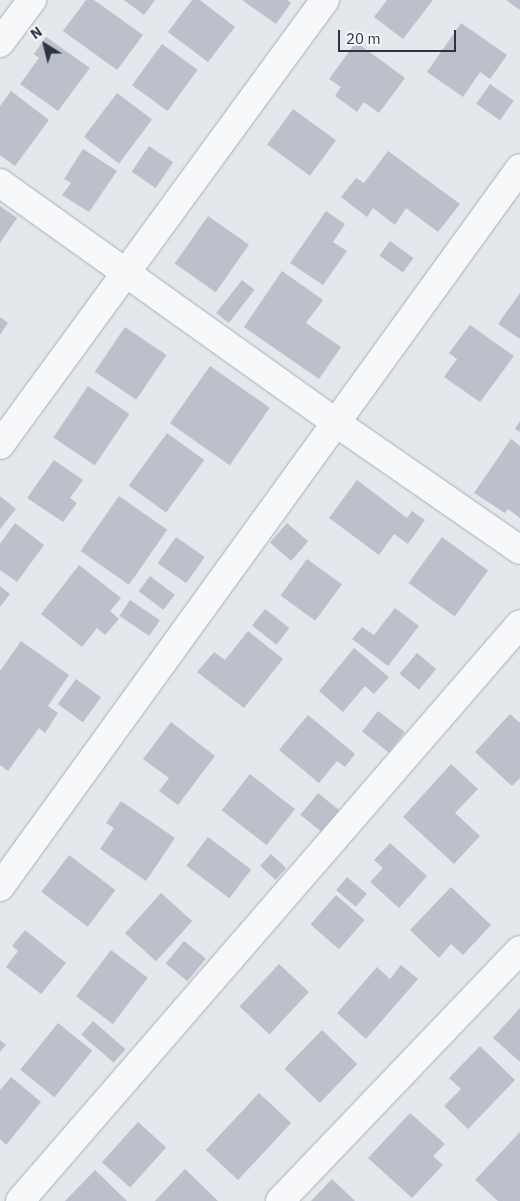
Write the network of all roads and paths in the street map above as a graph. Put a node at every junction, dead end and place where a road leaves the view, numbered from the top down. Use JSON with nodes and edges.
{"nodes":[{"id":1,"x":32,"y":0,"type":"edge"},
{"id":2,"x":325,"y":0,"type":"edge"},
{"id":3,"x":0,"y":43,"type":"edge"},
{"id":4,"x":520,"y":168,"type":"edge"},
{"id":5,"x":0,"y":182,"type":"edge"},
{"id":6,"x":125,"y":272,"type":"junction"},
{"id":7,"x":338,"y":424,"type":"junction"},
{"id":8,"x":0,"y":445,"type":"edge"},
{"id":9,"x":520,"y":550,"type":"edge"},
{"id":10,"x":520,"y":624,"type":"edge"},
{"id":11,"x":0,"y":887,"type":"edge"},
{"id":12,"x":520,"y":950,"type":"edge"},
{"id":13,"x":20,"y":1201,"type":"edge"},
{"id":14,"x":280,"y":1201,"type":"edge"}],
"edges":[{"from":1,"to":3,"type":"street"},
{"from":2,"to":6,"type":"street"},
{"from":4,"to":7,"type":"street"},
{"from":5,"to":6,"type":"street"},
{"from":6,"to":7,"type":"street"},
{"from":6,"to":8,"type":"street"},
{"from":7,"to":9,"type":"street"},
{"from":7,"to":11,"type":"street"},
{"from":10,"to":13,"type":"street"},
{"from":12,"to":14,"type":"street"}]}
